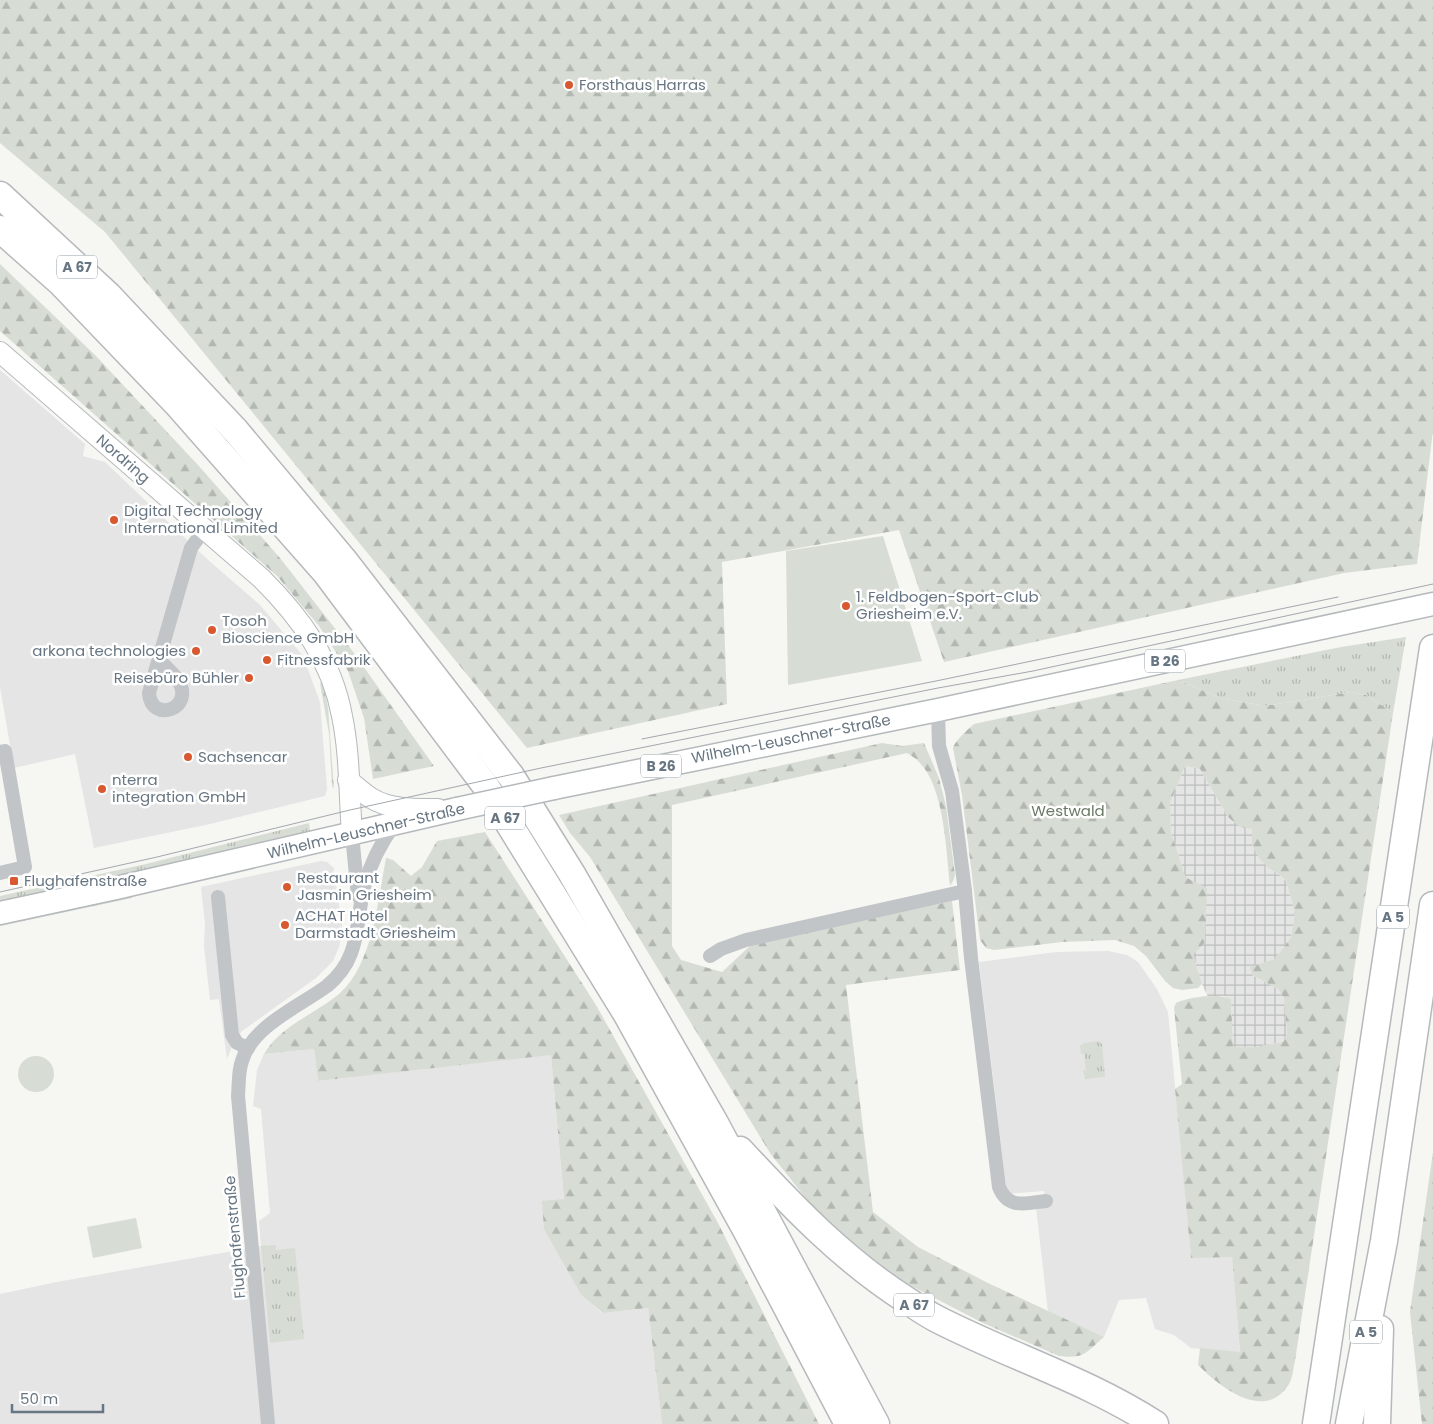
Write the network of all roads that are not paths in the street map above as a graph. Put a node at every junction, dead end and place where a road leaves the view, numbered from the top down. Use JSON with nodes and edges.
{"nodes":[{"id":1,"x":0,"y":195,"type":"edge"},
{"id":2,"x":0,"y":229,"type":"edge"},
{"id":3,"x":0,"y":238,"type":"edge"},
{"id":4,"x":61,"y":283,"type":"junction"},
{"id":5,"x":0,"y":352,"type":"edge"},
{"id":6,"x":204,"y":530,"type":"junction"},
{"id":7,"x":1433,"y":604,"type":"edge"},
{"id":8,"x":1433,"y":648,"type":"edge"},
{"id":9,"x":159,"y":660,"type":"dead end"},
{"id":10,"x":938,"y":710,"type":"junction"},
{"id":11,"x":0,"y":752,"type":"edge"},
{"id":12,"x":348,"y":780,"type":"junction"},
{"id":13,"x":457,"y":809,"type":"junction"},
{"id":14,"x":394,"y":825,"type":"junction"},
{"id":15,"x":352,"y":834,"type":"junction"},
{"id":16,"x":0,"y":873,"type":"edge"},
{"id":17,"x":965,"y":891,"type":"junction"},
{"id":18,"x":218,"y":896,"type":"dead end"},
{"id":19,"x":1433,"y":905,"type":"edge"},
{"id":20,"x":360,"y":912,"type":"junction"},
{"id":21,"x":0,"y":913,"type":"edge"},
{"id":22,"x":710,"y":956,"type":"dead end"},
{"id":23,"x":248,"y":1048,"type":"junction"},
{"id":24,"x":715,"y":1124,"type":"junction"},
{"id":25,"x":1046,"y":1201,"type":"dead end"},
{"id":26,"x":1384,"y":1241,"type":"junction"},
{"id":27,"x":268,"y":1424,"type":"edge"},
{"id":28,"x":848,"y":1424,"type":"edge"},
{"id":29,"x":876,"y":1424,"type":"edge"},
{"id":30,"x":1155,"y":1424,"type":"edge"},
{"id":31,"x":1316,"y":1424,"type":"edge"},
{"id":32,"x":1349,"y":1424,"type":"edge"},
{"id":33,"x":1377,"y":1424,"type":"edge"}],
"edges":[{"from":1,"to":24,"type":"highway","number":"A 67"},
{"from":2,"to":4,"type":"highway","number":"A 67"},
{"from":3,"to":4,"type":"highway","number":"A 67"},
{"from":4,"to":28,"type":"highway","number":"A 67"},
{"from":5,"to":6,"type":"main road","name":"Nordring"},
{"from":6,"to":9,"type":"street"},
{"from":6,"to":12,"type":"main road","name":"Nordring"},
{"from":7,"to":10,"type":"main road","name":"Wilhelm-Leuschner-Straße","number":"B 26"},
{"from":8,"to":31,"type":"highway","number":"A 5"},
{"from":10,"to":13,"type":"main road","name":"Wilhelm-Leuschner-Straße","number":"B 26","bridge":true},
{"from":10,"to":17,"type":"street"},
{"from":11,"to":16,"type":"street"},
{"from":12,"to":13,"type":"main road"},
{"from":12,"to":15,"type":"main road","name":"Nordring"},
{"from":13,"to":14,"type":"main road","name":"Wilhelm-Leuschner-Straße","number":"B 26"},
{"from":14,"to":15,"type":"main road","name":"Wilhelm-Leuschner-Straße","number":"B 26"},
{"from":14,"to":20,"type":"street","name":"Flughafenstraße"},
{"from":15,"to":20,"type":"street","name":"Flughafenstraße"},
{"from":15,"to":21,"type":"main road","name":"Wilhelm-Leuschner-Straße","number":"B 26"},
{"from":17,"to":22,"type":"street"},
{"from":17,"to":25,"type":"street"},
{"from":18,"to":23,"type":"street"},
{"from":19,"to":26,"type":"highway","number":"A 5"},
{"from":20,"to":23,"type":"street","name":"Flughafenstraße"},
{"from":23,"to":27,"type":"street","name":"Flughafenstraße"},
{"from":24,"to":29,"type":"highway","number":"A 67"},
{"from":24,"to":30,"type":"highway","number":"A 67"},
{"from":26,"to":32,"type":"highway","number":"A 5"},
{"from":26,"to":33,"type":"highway","number":"A 5"}]}
